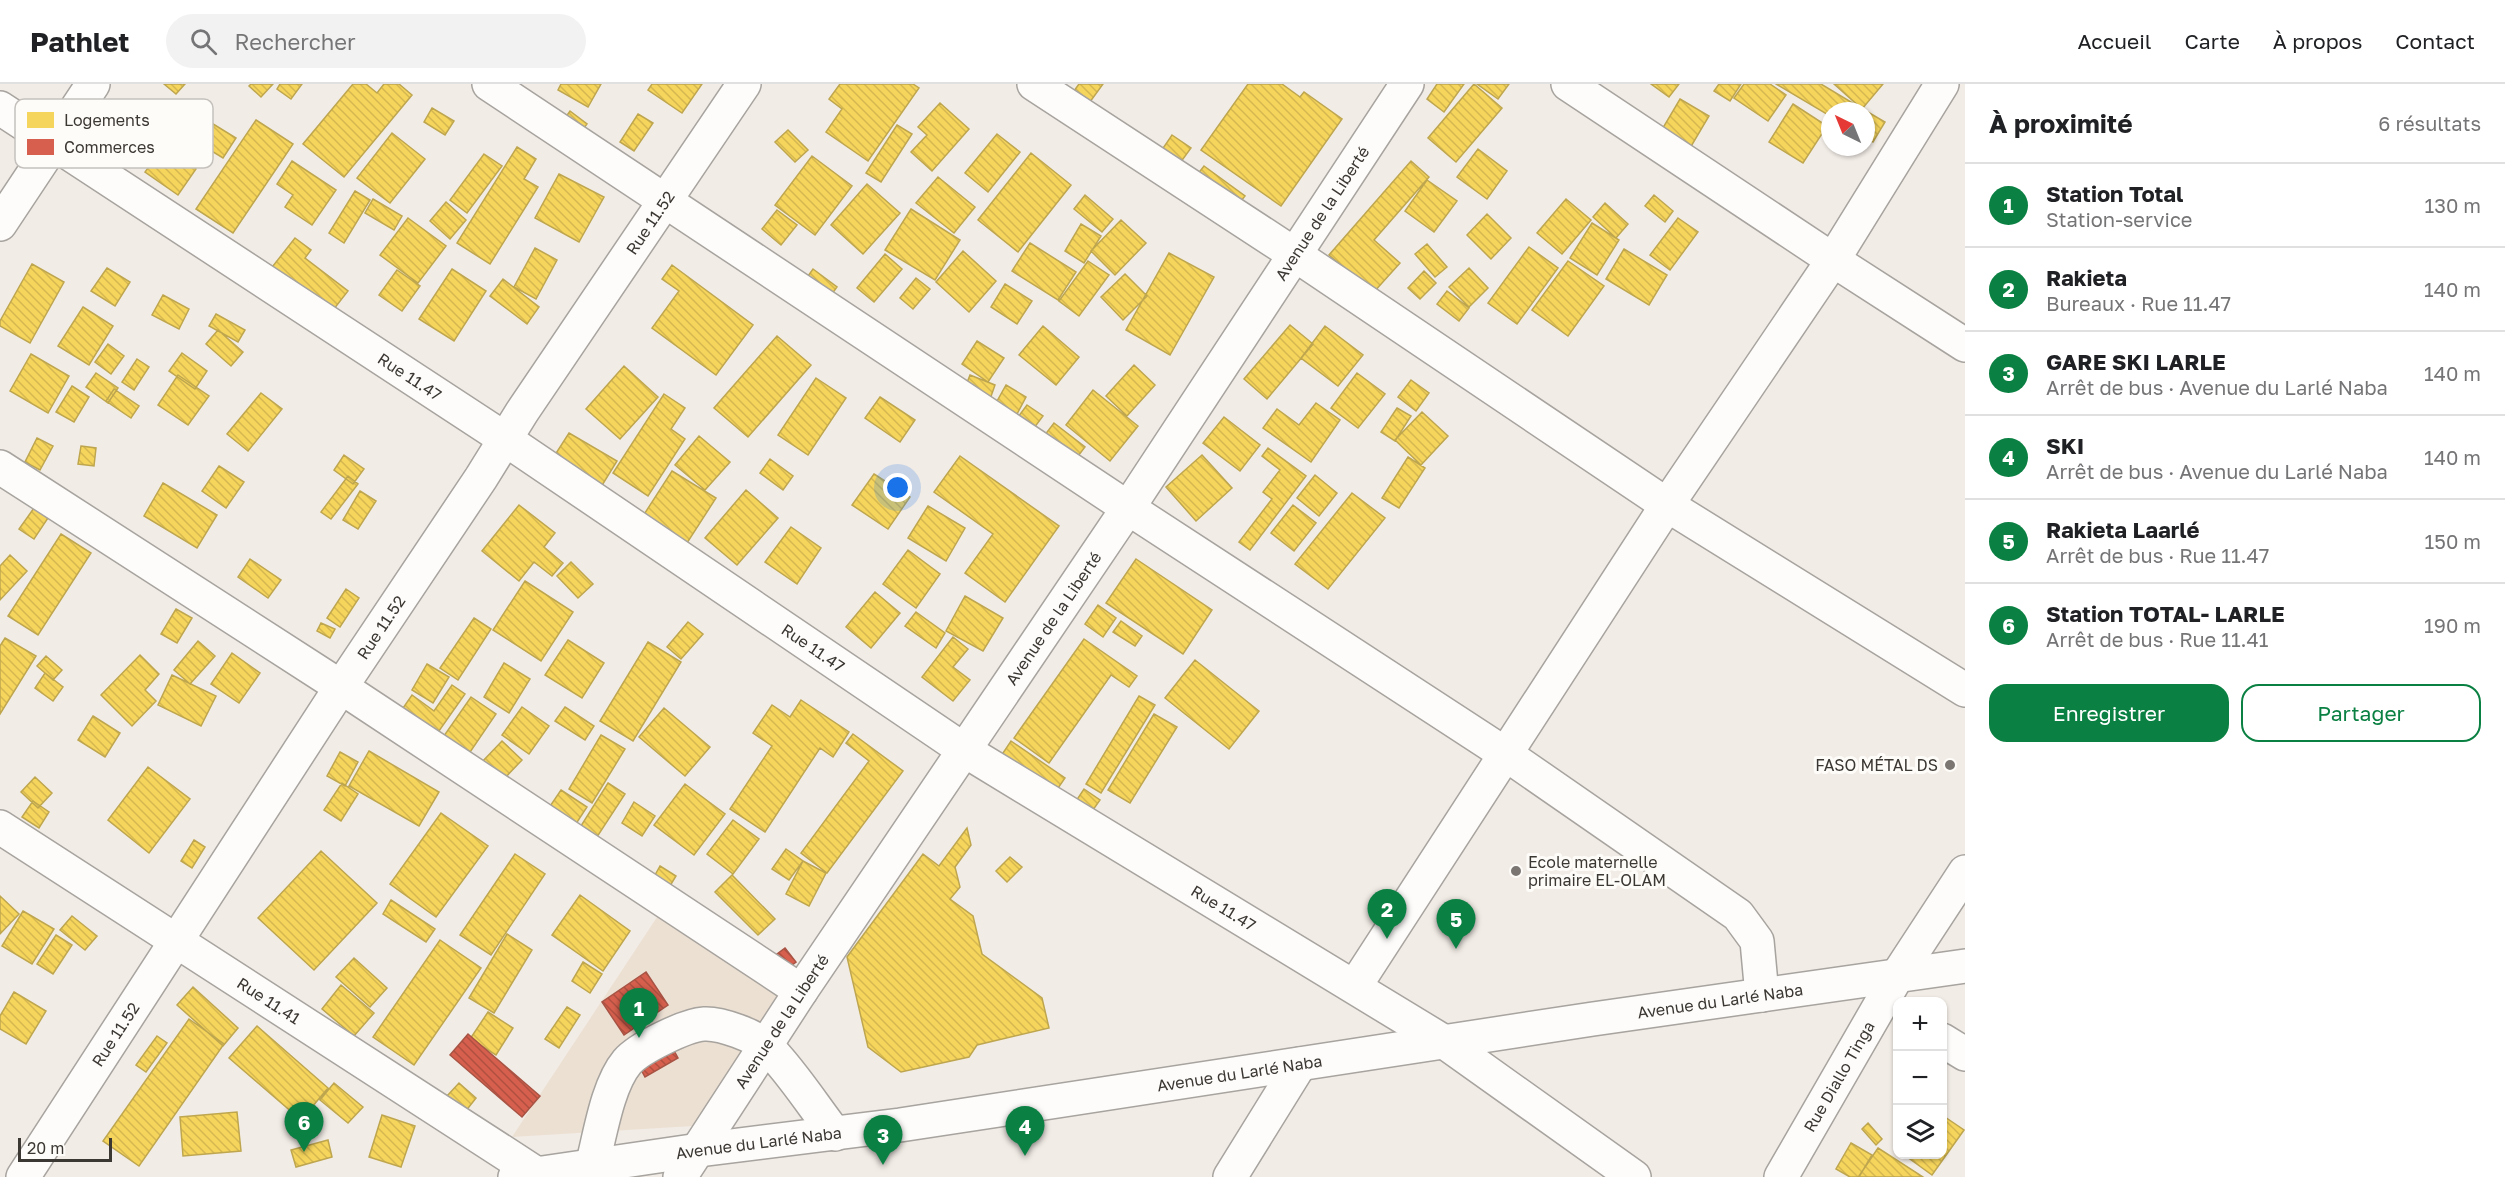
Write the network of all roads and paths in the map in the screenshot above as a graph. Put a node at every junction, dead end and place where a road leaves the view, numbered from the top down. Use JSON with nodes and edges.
{"nodes":[{"id":1,"x":93,"y":84,"type":"edge"},
{"id":2,"x":489,"y":84,"type":"edge"},
{"id":3,"x":744,"y":84,"type":"edge"},
{"id":4,"x":1034,"y":84,"type":"edge"},
{"id":5,"x":1407,"y":84,"type":"edge"},
{"id":6,"x":1568,"y":84,"type":"edge"},
{"id":7,"x":1942,"y":84,"type":"edge"},
{"id":8,"x":83,"y":99,"type":"edge"},
{"id":9,"x":0,"y":108,"type":"edge"},
{"id":10,"x":15,"y":118,"type":"edge"},
{"id":11,"x":37,"y":168,"type":"edge"},
{"id":12,"x":92,"y":168,"type":"edge"},
{"id":13,"x":665,"y":202,"type":"junction"},
{"id":14,"x":0,"y":224,"type":"edge"},
{"id":15,"x":1294,"y":255,"type":"junction"},
{"id":16,"x":1833,"y":260,"type":"junction"},
{"id":17,"x":1965,"y":345,"type":"edge"},
{"id":18,"x":505,"y":439,"type":"junction"},
{"id":19,"x":0,"y":467,"type":"edge"},
{"id":20,"x":1667,"y":505,"type":"junction"},
{"id":21,"x":1128,"y":508,"type":"junction"},
{"id":22,"x":341,"y":687,"type":"junction"},
{"id":23,"x":1965,"y":690,"type":"edge"},
{"id":24,"x":963,"y":750,"type":"junction"},
{"id":25,"x":1507,"y":755,"type":"junction"},
{"id":26,"x":0,"y":827,"type":"edge"},
{"id":27,"x":1965,"y":872,"type":"edge"},
{"id":28,"x":175,"y":941,"type":"junction"},
{"id":29,"x":1965,"y":966,"type":"edge"},
{"id":30,"x":1355,"y":986,"type":"junction"},
{"id":31,"x":801,"y":991,"type":"junction"},
{"id":32,"x":1762,"y":995,"type":"junction"},
{"id":33,"x":1892,"y":997,"type":"edge"},
{"id":34,"x":1446,"y":1043,"type":"junction"},
{"id":35,"x":1947,"y":1043,"type":"edge"},
{"id":36,"x":767,"y":1046,"type":"junction"},
{"id":37,"x":1965,"y":1054,"type":"edge"},
{"id":38,"x":1300,"y":1064,"type":"junction"},
{"id":39,"x":836,"y":1134,"type":"junction"},
{"id":40,"x":699,"y":1150,"type":"junction"},
{"id":41,"x":592,"y":1166,"type":"junction"},
{"id":42,"x":0,"y":1168,"type":"edge"},
{"id":43,"x":526,"y":1175,"type":"edge"},
{"id":44,"x":14,"y":1177,"type":"edge"},
{"id":45,"x":23,"y":1177,"type":"edge"},
{"id":46,"x":680,"y":1177,"type":"edge"},
{"id":47,"x":1230,"y":1177,"type":"edge"},
{"id":48,"x":1635,"y":1177,"type":"edge"},
{"id":49,"x":1781,"y":1177,"type":"edge"}],
"edges":[{"from":1,"to":8,"type":"street"},
{"from":2,"to":13,"type":"street"},
{"from":3,"to":13,"type":"street","name":"Rue 11.52"},
{"from":4,"to":15,"type":"street"},
{"from":5,"to":15,"type":"street","name":"Avenue de la Liberté"},
{"from":6,"to":16,"type":"street"},
{"from":7,"to":16,"type":"street"},
{"from":9,"to":10,"type":"street","name":"Rue 11.47"},
{"from":11,"to":14,"type":"street"},
{"from":12,"to":18,"type":"street","name":"Rue 11.47"},
{"from":13,"to":18,"type":"street","name":"Rue 11.52"},
{"from":13,"to":21,"type":"street"},
{"from":15,"to":20,"type":"street"},
{"from":15,"to":21,"type":"street","name":"Avenue de la Liberté"},
{"from":16,"to":17,"type":"street"},
{"from":16,"to":20,"type":"street"},
{"from":18,"to":22,"type":"street","name":"Rue 11.52"},
{"from":18,"to":24,"type":"street","name":"Rue 11.47"},
{"from":19,"to":22,"type":"street"},
{"from":20,"to":23,"type":"street"},
{"from":20,"to":25,"type":"street"},
{"from":21,"to":24,"type":"street","name":"Avenue de la Liberté"},
{"from":21,"to":25,"type":"street"},
{"from":22,"to":28,"type":"street","name":"Rue 11.52"},
{"from":22,"to":31,"type":"street"},
{"from":24,"to":30,"type":"street","name":"Rue 11.47"},
{"from":24,"to":31,"type":"street","name":"Avenue de la Liberté"},
{"from":25,"to":30,"type":"street"},
{"from":25,"to":32,"type":"street"},
{"from":26,"to":28,"type":"street","name":"Rue 11.41"},
{"from":27,"to":33,"type":"street","name":"Rue Diallo Tinga"},
{"from":28,"to":43,"type":"street","name":"Rue 11.41"},
{"from":28,"to":45,"type":"street","name":"Rue 11.52"},
{"from":29,"to":33,"type":"street","name":"Avenue du Larlé Naba"},
{"from":30,"to":34,"type":"street","name":"Rue 11.47"},
{"from":31,"to":36,"type":"street","name":"Avenue de la Liberté"},
{"from":32,"to":33,"type":"street","name":"Avenue du Larlé Naba"},
{"from":32,"to":34,"type":"street","name":"Avenue du Larlé Naba"},
{"from":33,"to":49,"type":"street","name":"Rue Diallo Tinga"},
{"from":34,"to":38,"type":"street","name":"Avenue du Larlé Naba"},
{"from":34,"to":48,"type":"street","name":"Rue 11.47"},
{"from":35,"to":37,"type":"street"},
{"from":36,"to":39,"type":"street"},
{"from":36,"to":40,"type":"street","name":"Avenue de la Liberté"},
{"from":36,"to":41,"type":"street"},
{"from":38,"to":39,"type":"street","name":"Avenue du Larlé Naba"},
{"from":38,"to":47,"type":"street"},
{"from":39,"to":40,"type":"street","name":"Avenue du Larlé Naba"},
{"from":40,"to":41,"type":"street","name":"Avenue du Larlé Naba"},
{"from":40,"to":46,"type":"street","name":"Avenue de la Liberté"},
{"from":41,"to":43,"type":"street","name":"Avenue du Larlé Naba"},
{"from":42,"to":44,"type":"street"}]}
